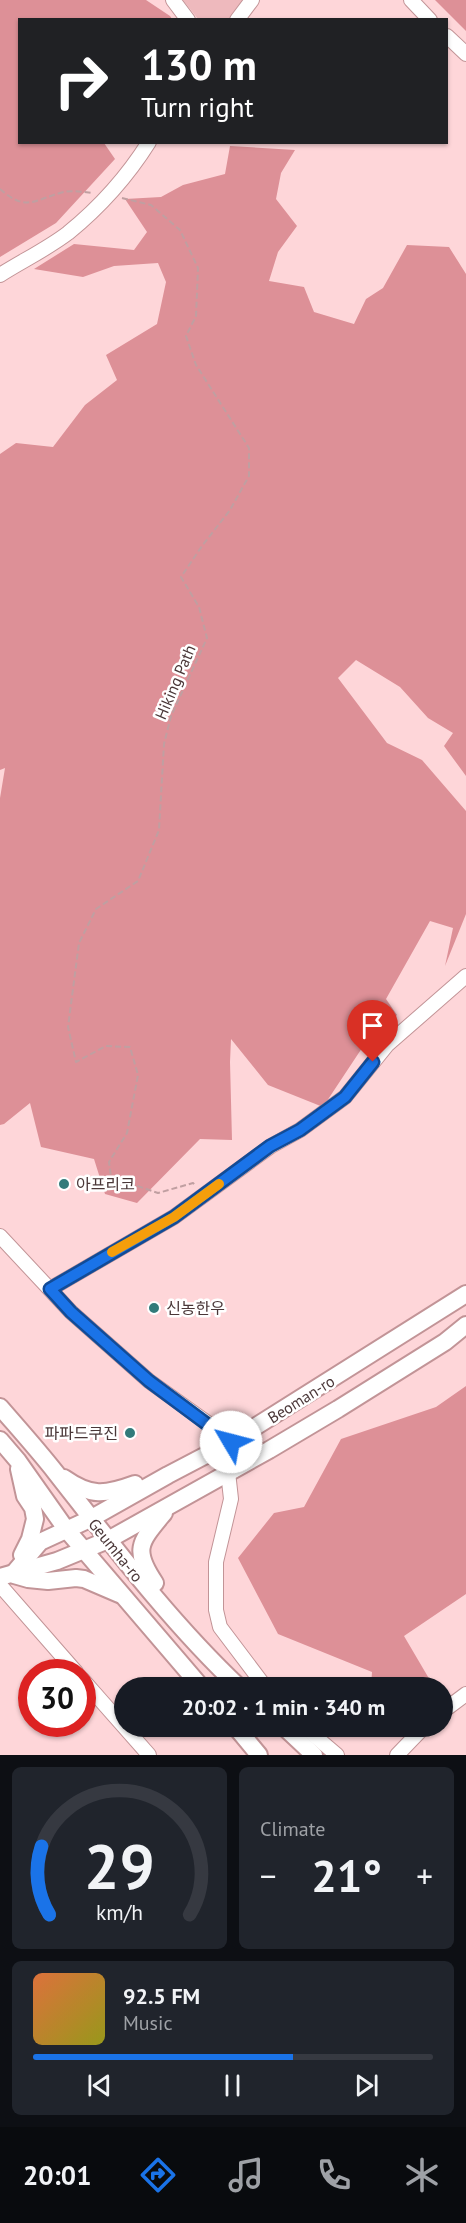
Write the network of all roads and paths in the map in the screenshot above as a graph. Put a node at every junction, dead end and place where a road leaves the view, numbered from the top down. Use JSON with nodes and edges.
{"nodes":[{"id":1,"x":173,"y":0,"type":"edge"},
{"id":2,"x":252,"y":0,"type":"edge"},
{"id":3,"x":411,"y":0,"type":"edge"},
{"id":4,"x":186,"y":18,"type":"edge"},
{"id":5,"x":238,"y":18,"type":"edge"},
{"id":6,"x":428,"y":18,"type":"edge"},
{"id":7,"x":448,"y":37,"type":"edge"},
{"id":8,"x":466,"y":54,"type":"edge"},
{"id":9,"x":148,"y":144,"type":"edge"},
{"id":10,"x":0,"y":189,"type":"edge"},
{"id":11,"x":109,"y":195,"type":"junction"},
{"id":12,"x":0,"y":275,"type":"edge"},
{"id":13,"x":466,"y":976,"type":"edge"},
{"id":14,"x":203,"y":1195,"type":"junction"},
{"id":15,"x":0,"y":1236,"type":"edge"},
{"id":16,"x":50,"y":1289,"type":"junction"},
{"id":17,"x":466,"y":1294,"type":"edge"},
{"id":18,"x":466,"y":1325,"type":"edge"},
{"id":19,"x":0,"y":1407,"type":"edge"},
{"id":20,"x":0,"y":1440,"type":"edge"},
{"id":21,"x":231,"y":1442,"type":"junction"},
{"id":22,"x":18,"y":1461,"type":"junction"},
{"id":23,"x":246,"y":1462,"type":"junction"},
{"id":24,"x":56,"y":1472,"type":"junction"},
{"id":25,"x":228,"y":1473,"type":"junction"},
{"id":26,"x":168,"y":1475,"type":"junction"},
{"id":27,"x":171,"y":1504,"type":"junction"},
{"id":28,"x":90,"y":1519,"type":"junction"},
{"id":29,"x":66,"y":1529,"type":"junction"},
{"id":30,"x":108,"y":1540,"type":"junction"},
{"id":31,"x":82,"y":1549,"type":"junction"},
{"id":32,"x":4,"y":1579,"type":"edge"},
{"id":33,"x":125,"y":1596,"type":"junction"},
{"id":34,"x":158,"y":1602,"type":"junction"},
{"id":35,"x":66,"y":1659,"type":"edge"},
{"id":36,"x":193,"y":1677,"type":"edge"},
{"id":37,"x":229,"y":1677,"type":"edge"},
{"id":38,"x":258,"y":1677,"type":"edge"},
{"id":39,"x":466,"y":1694,"type":"edge"},
{"id":40,"x":96,"y":1695,"type":"edge"},
{"id":41,"x":453,"y":1704,"type":"edge"},
{"id":42,"x":244,"y":1737,"type":"edge"},
{"id":43,"x":295,"y":1737,"type":"edge"},
{"id":44,"x":316,"y":1737,"type":"edge"},
{"id":45,"x":413,"y":1737,"type":"edge"},
{"id":46,"x":149,"y":1755,"type":"edge"},
{"id":47,"x":259,"y":1755,"type":"edge"},
{"id":48,"x":314,"y":1755,"type":"edge"},
{"id":49,"x":337,"y":1755,"type":"edge"},
{"id":50,"x":397,"y":1755,"type":"edge"}],
"edges":[{"from":1,"to":4,"type":"street"},
{"from":2,"to":5,"type":"street"},
{"from":3,"to":6,"type":"street"},
{"from":7,"to":8,"type":"street"},
{"from":9,"to":11,"type":"street"},
{"from":10,"to":11,"type":"path","name":"Hiking Path"},
{"from":11,"to":12,"type":"street"},
{"from":11,"to":14,"type":"path","name":"Hiking Path"},
{"from":13,"to":14,"type":"street"},
{"from":14,"to":16,"type":"street"},
{"from":15,"to":16,"type":"street"},
{"from":16,"to":21,"type":"street"},
{"from":17,"to":21,"type":"main road","name":"Beoman-ro"},
{"from":18,"to":23,"type":"main road","name":"Beoman-ro"},
{"from":19,"to":24,"type":"main road","name":"Geumha-ro"},
{"from":20,"to":22,"type":"main road","name":"Geumha-ro"},
{"from":21,"to":23,"type":"street"},
{"from":21,"to":26,"type":"main road","name":"Beoman-ro"},
{"from":22,"to":29,"type":"main road","name":"Geumha-ro"},
{"from":22,"to":32,"type":"main road"},
{"from":23,"to":25,"type":"main road","name":"Beoman-ro"},
{"from":24,"to":26,"type":"main road"},
{"from":24,"to":28,"type":"main road","name":"Geumha-ro"},
{"from":25,"to":27,"type":"main road","name":"Beoman-ro"},
{"from":25,"to":38,"type":"street"},
{"from":26,"to":28,"type":"main road","name":"Beoman-ro"},
{"from":27,"to":30,"type":"main road","name":"Beoman-ro"},
{"from":27,"to":34,"type":"main road"},
{"from":28,"to":29,"type":"main road","name":"Beoman-ro"},
{"from":28,"to":30,"type":"main road","name":"Geumha-ro"},
{"from":29,"to":31,"type":"main road","name":"Geumha-ro"},
{"from":29,"to":32,"type":"main road","name":"Beoman-ro"},
{"from":30,"to":31,"type":"main road","name":"Beoman-ro"},
{"from":30,"to":34,"type":"main road","name":"Geumha-ro"},
{"from":31,"to":32,"type":"main road","name":"Beoman-ro"},
{"from":31,"to":33,"type":"main road","name":"Geumha-ro"},
{"from":32,"to":33,"type":"main road"},
{"from":32,"to":35,"type":"street"},
{"from":33,"to":36,"type":"main road","name":"Geumha-ro"},
{"from":34,"to":37,"type":"main road","name":"Geumha-ro"},
{"from":39,"to":41,"type":"street"},
{"from":40,"to":46,"type":"street"},
{"from":42,"to":47,"type":"main road"},
{"from":43,"to":48,"type":"main road"},
{"from":44,"to":49,"type":"street"},
{"from":45,"to":50,"type":"street"}]}
